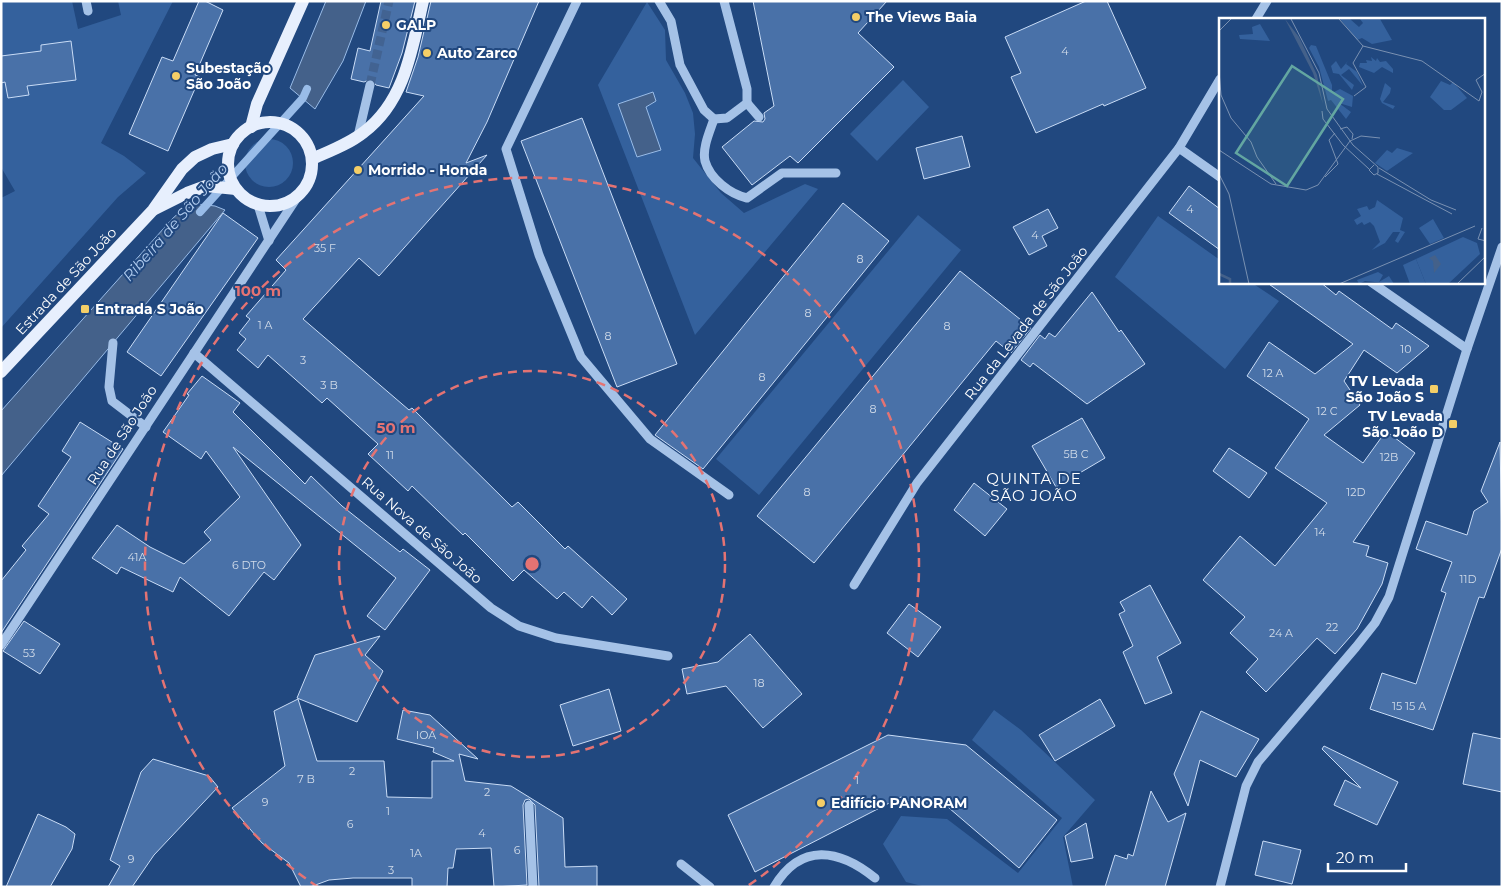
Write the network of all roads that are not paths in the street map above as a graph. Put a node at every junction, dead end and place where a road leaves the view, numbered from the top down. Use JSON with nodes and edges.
{"nodes":[{"id":1,"x":86,"y":1,"type":"edge"},
{"id":2,"x":303,"y":1,"type":"edge"},
{"id":3,"x":423,"y":1,"type":"edge"},
{"id":4,"x":577,"y":1,"type":"edge"},
{"id":5,"x":659,"y":1,"type":"edge"},
{"id":6,"x":724,"y":1,"type":"edge"},
{"id":7,"x":1267,"y":1,"type":"edge"},
{"id":8,"x":88,"y":11,"type":"dead end"},
{"id":9,"x":1257,"y":18,"type":"edge"},
{"id":10,"x":1219,"y":81,"type":"edge"},
{"id":11,"x":370,"y":85,"type":"tunnel mouth"},
{"id":12,"x":747,"y":103,"type":"junction"},
{"id":13,"x":759,"y":117,"type":"dead end"},
{"id":14,"x":714,"y":119,"type":"junction"},
{"id":15,"x":251,"y":127,"type":"junction"},
{"id":16,"x":358,"y":136,"type":"junction"},
{"id":17,"x":233,"y":144,"type":"junction"},
{"id":18,"x":1179,"y":148,"type":"junction"},
{"id":19,"x":312,"y":159,"type":"junction"},
{"id":20,"x":836,"y":173,"type":"dead end"},
{"id":21,"x":1219,"y":177,"type":"edge"},
{"id":22,"x":239,"y":192,"type":"junction"},
{"id":23,"x":298,"y":196,"type":"junction"},
{"id":24,"x":258,"y":205,"type":"junction"},
{"id":25,"x":153,"y":210,"type":"junction"},
{"id":26,"x":269,"y":241,"type":"junction"},
{"id":27,"x":1501,"y":249,"type":"edge"},
{"id":28,"x":1374,"y":284,"type":"edge"},
{"id":29,"x":113,"y":343,"type":"dead end"},
{"id":30,"x":1467,"y":349,"type":"junction"},
{"id":31,"x":194,"y":353,"type":"junction"},
{"id":32,"x":1,"y":372,"type":"edge"},
{"id":33,"x":146,"y":427,"type":"junction"},
{"id":34,"x":729,"y":495,"type":"dead end"},
{"id":35,"x":854,"y":585,"type":"dead end"},
{"id":36,"x":1,"y":645,"type":"edge"},
{"id":37,"x":668,"y":656,"type":"dead end"},
{"id":38,"x":529,"y":805,"type":"dead end"},
{"id":39,"x":681,"y":864,"type":"dead end"},
{"id":40,"x":875,"y":878,"type":"dead end"},
{"id":41,"x":533,"y":887,"type":"edge"},
{"id":42,"x":710,"y":887,"type":"edge"},
{"id":43,"x":774,"y":887,"type":"edge"},
{"id":44,"x":1220,"y":887,"type":"edge"}],
"edges":[{"from":1,"to":8,"type":"street"},
{"from":2,"to":15,"type":"main road"},
{"from":3,"to":16,"type":"main road"},
{"from":4,"to":34,"type":"street"},
{"from":5,"to":14,"type":"street"},
{"from":6,"to":12,"type":"street"},
{"from":7,"to":9,"type":"street"},
{"from":10,"to":18,"type":"street","name":"Rua da Levada de São João"},
{"from":11,"to":16,"type":"street"},
{"from":12,"to":13,"type":"street"},
{"from":12,"to":14,"type":"street"},
{"from":14,"to":20,"type":"street"},
{"from":15,"to":17,"type":"main road"},
{"from":15,"to":19,"type":"main road"},
{"from":16,"to":19,"type":"main road"},
{"from":17,"to":22,"type":"main road"},
{"from":17,"to":25,"type":"main road","name":"Estrada de São João"},
{"from":18,"to":21,"type":"street"},
{"from":18,"to":35,"type":"street","name":"Rua da Levada de São João"},
{"from":19,"to":23,"type":"main road"},
{"from":22,"to":24,"type":"main road"},
{"from":22,"to":25,"type":"main road","name":"Estrada de São João"},
{"from":23,"to":24,"type":"main road"},
{"from":23,"to":26,"type":"street","name":"Rua de São João"},
{"from":24,"to":26,"type":"street"},
{"from":25,"to":32,"type":"main road","name":"Estrada de São João"},
{"from":26,"to":31,"type":"street","name":"Rua de São João"},
{"from":27,"to":30,"type":"street"},
{"from":28,"to":30,"type":"street"},
{"from":29,"to":33,"type":"street"},
{"from":30,"to":44,"type":"street"},
{"from":31,"to":33,"type":"street","name":"Rua de São João"},
{"from":31,"to":37,"type":"street","name":"Rua Nova de São João"},
{"from":33,"to":36,"type":"street","name":"Rua de São João"},
{"from":38,"to":41,"type":"street"},
{"from":39,"to":42,"type":"street"},
{"from":40,"to":43,"type":"street"}]}
